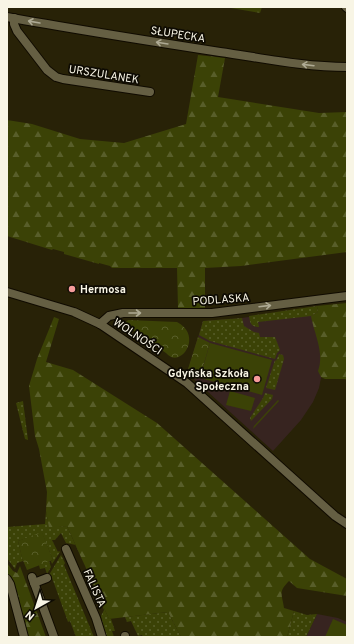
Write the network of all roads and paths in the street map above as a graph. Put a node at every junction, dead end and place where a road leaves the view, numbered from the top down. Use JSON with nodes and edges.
{"nodes":[{"id":1,"x":10,"y":17,"type":"edge"},
{"id":2,"x":347,"y":67,"type":"edge"},
{"id":3,"x":150,"y":92,"type":"dead end"},
{"id":4,"x":7,"y":292,"type":"edge"},
{"id":5,"x":347,"y":296,"type":"edge"},
{"id":6,"x":100,"y":324,"type":"junction"},
{"id":7,"x":347,"y":524,"type":"edge"},
{"id":8,"x":66,"y":549,"type":"dead end"},
{"id":9,"x":47,"y":578,"type":"dead end"},
{"id":10,"x":7,"y":579,"type":"edge"},
{"id":11,"x":24,"y":637,"type":"edge"},
{"id":12,"x":54,"y":637,"type":"edge"},
{"id":13,"x":102,"y":637,"type":"edge"}],
"edges":[{"from":2,"to":1,"type":"street","name":"SŁUPECKA","one_way":true},
{"from":1,"to":3,"type":"street","name":"URSZULANEK"},
{"from":4,"to":6,"type":"street","name":"WOLNOŚCI"},
{"from":6,"to":5,"type":"street","name":"PODLASKA","one_way":true},
{"from":6,"to":7,"type":"street","name":"WOLNOŚCI"},
{"from":8,"to":13,"type":"street","name":"FALISTA"},
{"from":9,"to":12,"type":"street"},
{"from":10,"to":11,"type":"street"}]}
